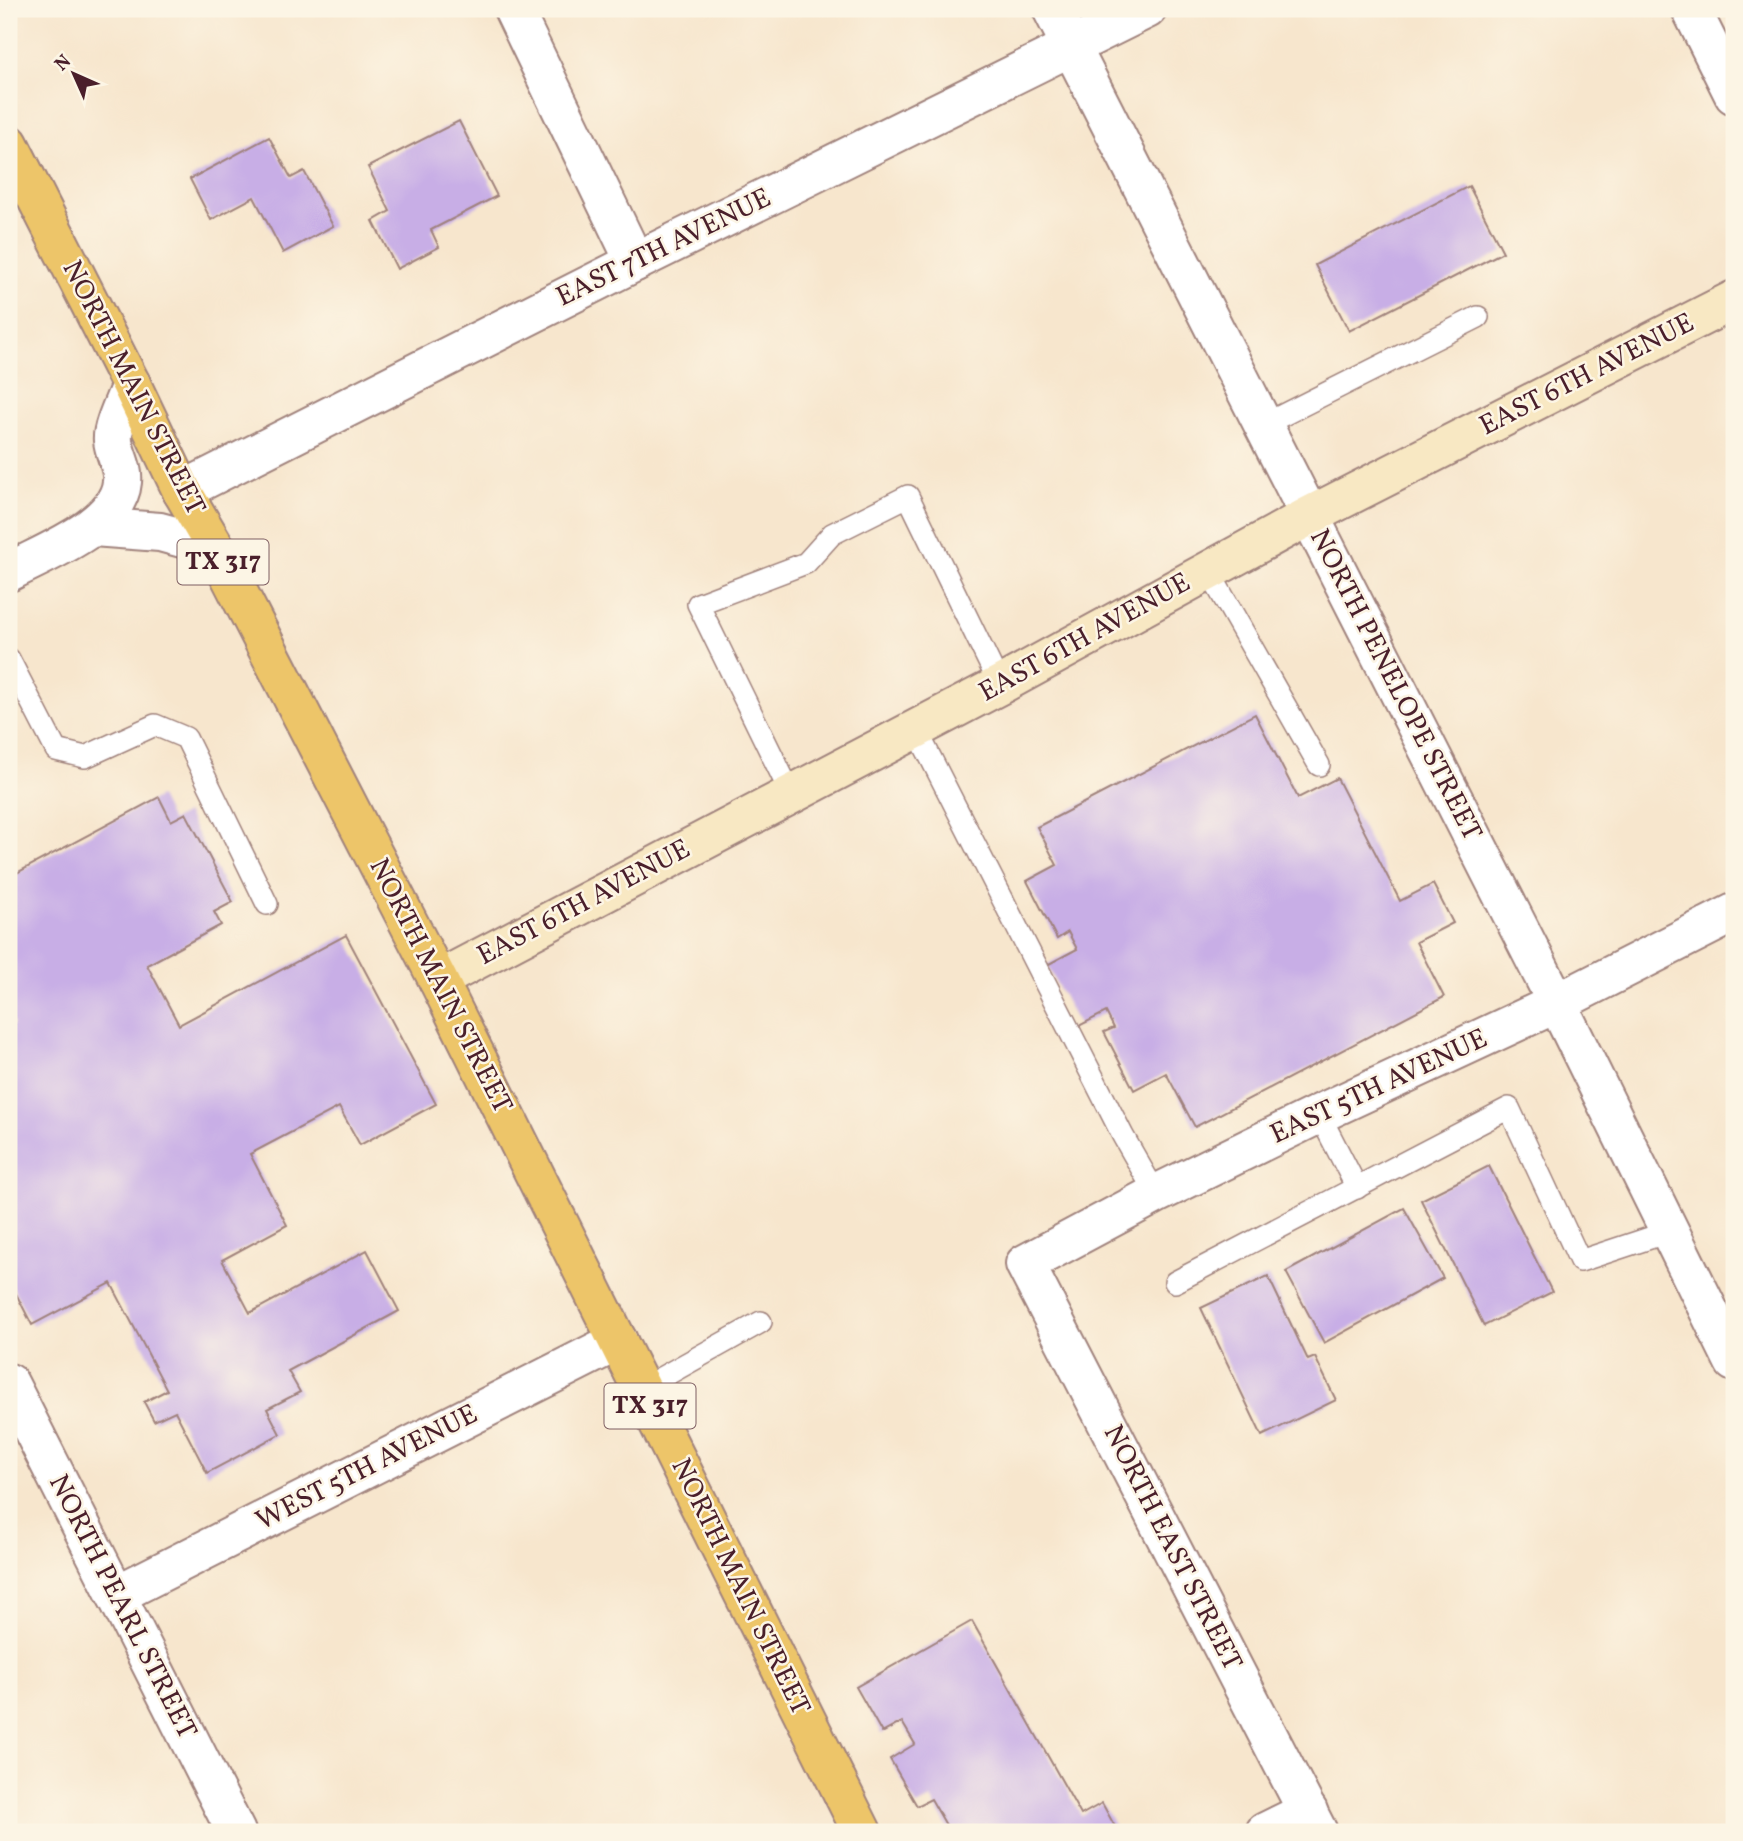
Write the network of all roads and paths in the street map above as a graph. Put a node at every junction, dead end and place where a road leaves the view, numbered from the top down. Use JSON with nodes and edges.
{"nodes":[{"id":1,"x":513,"y":9,"type":"edge"},
{"id":2,"x":1052,"y":9,"type":"edge"},
{"id":3,"x":1147,"y":9,"type":"edge"},
{"id":4,"x":1691,"y":9,"type":"edge"},
{"id":5,"x":1071,"y":47,"type":"junction"},
{"id":6,"x":1734,"y":95,"type":"edge"},
{"id":7,"x":9,"y":144,"type":"edge"},
{"id":8,"x":635,"y":262,"type":"junction"},
{"id":9,"x":1734,"y":300,"type":"edge"},
{"id":10,"x":1478,"y":317,"type":"dead end"},
{"id":11,"x":131,"y":384,"type":"junction"},
{"id":12,"x":1263,"y":425,"type":"junction"},
{"id":13,"x":182,"y":491,"type":"junction"},
{"id":14,"x":1309,"y":516,"type":"junction"},
{"id":15,"x":93,"y":527,"type":"junction"},
{"id":16,"x":215,"y":547,"type":"junction"},
{"id":17,"x":1208,"y":570,"type":"junction"},
{"id":18,"x":9,"y":572,"type":"edge"},
{"id":19,"x":12,"y":672,"type":"edge"},
{"id":20,"x":1000,"y":685,"type":"junction"},
{"id":21,"x":916,"y":729,"type":"junction"},
{"id":22,"x":1319,"y":765,"type":"dead end"},
{"id":23,"x":791,"y":794,"type":"junction"},
{"id":24,"x":267,"y":904,"type":"dead end"},
{"id":25,"x":1734,"y":914,"type":"edge"},
{"id":26,"x":438,"y":980,"type":"junction"},
{"id":27,"x":1557,"y":1003,"type":"junction"},
{"id":28,"x":1319,"y":1114,"type":"junction"},
{"id":29,"x":1357,"y":1188,"type":"junction"},
{"id":30,"x":1156,"y":1194,"type":"junction"},
{"id":31,"x":1671,"y":1231,"type":"junction"},
{"id":32,"x":1025,"y":1264,"type":"joint"},
{"id":33,"x":1175,"y":1282,"type":"dead end"},
{"id":34,"x":761,"y":1322,"type":"dead end"},
{"id":35,"x":618,"y":1341,"type":"junction"},
{"id":36,"x":1734,"y":1362,"type":"edge"},
{"id":37,"x":9,"y":1382,"type":"edge"},
{"id":38,"x":641,"y":1389,"type":"junction"},
{"id":39,"x":116,"y":1595,"type":"junction"},
{"id":40,"x":1313,"y":1822,"type":"edge"},
{"id":41,"x":236,"y":1832,"type":"edge"},
{"id":42,"x":862,"y":1832,"type":"edge"},
{"id":43,"x":1265,"y":1832,"type":"edge"}],
"edges":[{"from":1,"to":8,"type":"street"},
{"from":2,"to":5,"type":"street","name":"NORTH PENELOPE STREET"},
{"from":3,"to":5,"type":"street","name":"EAST 7TH AVENUE"},
{"from":4,"to":6,"type":"street"},
{"from":5,"to":8,"type":"street","name":"EAST 7TH AVENUE"},
{"from":5,"to":12,"type":"street","name":"NORTH PENELOPE STREET"},
{"from":7,"to":11,"type":"main road","name":"NORTH MAIN STREET","number":"TX 317"},
{"from":8,"to":13,"type":"street","name":"EAST 7TH AVENUE"},
{"from":9,"to":14,"type":"main road","name":"EAST 6TH AVENUE"},
{"from":10,"to":12,"type":"lane"},
{"from":11,"to":13,"type":"main road","name":"NORTH MAIN STREET","number":"TX 317"},
{"from":11,"to":15,"type":"street"},
{"from":12,"to":14,"type":"street","name":"NORTH PENELOPE STREET"},
{"from":13,"to":16,"type":"main road","name":"NORTH MAIN STREET","number":"TX 317"},
{"from":14,"to":17,"type":"main road","name":"EAST 6TH AVENUE"},
{"from":14,"to":27,"type":"street","name":"NORTH PENELOPE STREET"},
{"from":15,"to":16,"type":"street"},
{"from":15,"to":18,"type":"street"},
{"from":16,"to":26,"type":"main road","name":"NORTH MAIN STREET","number":"TX 317"},
{"from":17,"to":20,"type":"main road","name":"EAST 6TH AVENUE"},
{"from":17,"to":22,"type":"lane"},
{"from":19,"to":24,"type":"lane"},
{"from":20,"to":21,"type":"main road","name":"EAST 6TH AVENUE"},
{"from":20,"to":23,"type":"lane"},
{"from":21,"to":23,"type":"main road","name":"EAST 6TH AVENUE"},
{"from":21,"to":30,"type":"lane"},
{"from":23,"to":26,"type":"main road","name":"EAST 6TH AVENUE"},
{"from":25,"to":27,"type":"street","name":"EAST 5TH AVENUE"},
{"from":26,"to":35,"type":"main road","name":"NORTH MAIN STREET","number":"TX 317"},
{"from":27,"to":28,"type":"street","name":"EAST 5TH AVENUE"},
{"from":27,"to":31,"type":"street","name":"NORTH PENELOPE STREET"},
{"from":28,"to":29,"type":"lane"},
{"from":28,"to":30,"type":"street","name":"EAST 5TH AVENUE"},
{"from":29,"to":31,"type":"lane"},
{"from":29,"to":33,"type":"lane"},
{"from":30,"to":32,"type":"street","name":"EAST 5TH AVENUE"},
{"from":31,"to":36,"type":"street","name":"NORTH PENELOPE STREET"},
{"from":32,"to":40,"type":"street","name":"NORTH EAST STREET"},
{"from":34,"to":38,"type":"lane"},
{"from":35,"to":38,"type":"main road","name":"NORTH MAIN STREET","number":"TX 317"},
{"from":35,"to":39,"type":"street","name":"WEST 5TH AVENUE"},
{"from":37,"to":39,"type":"street","name":"NORTH PEARL STREET"},
{"from":38,"to":42,"type":"main road","name":"NORTH MAIN STREET","number":"TX 317"},
{"from":39,"to":41,"type":"street","name":"NORTH PEARL STREET"},
{"from":40,"to":43,"type":"street"}]}
